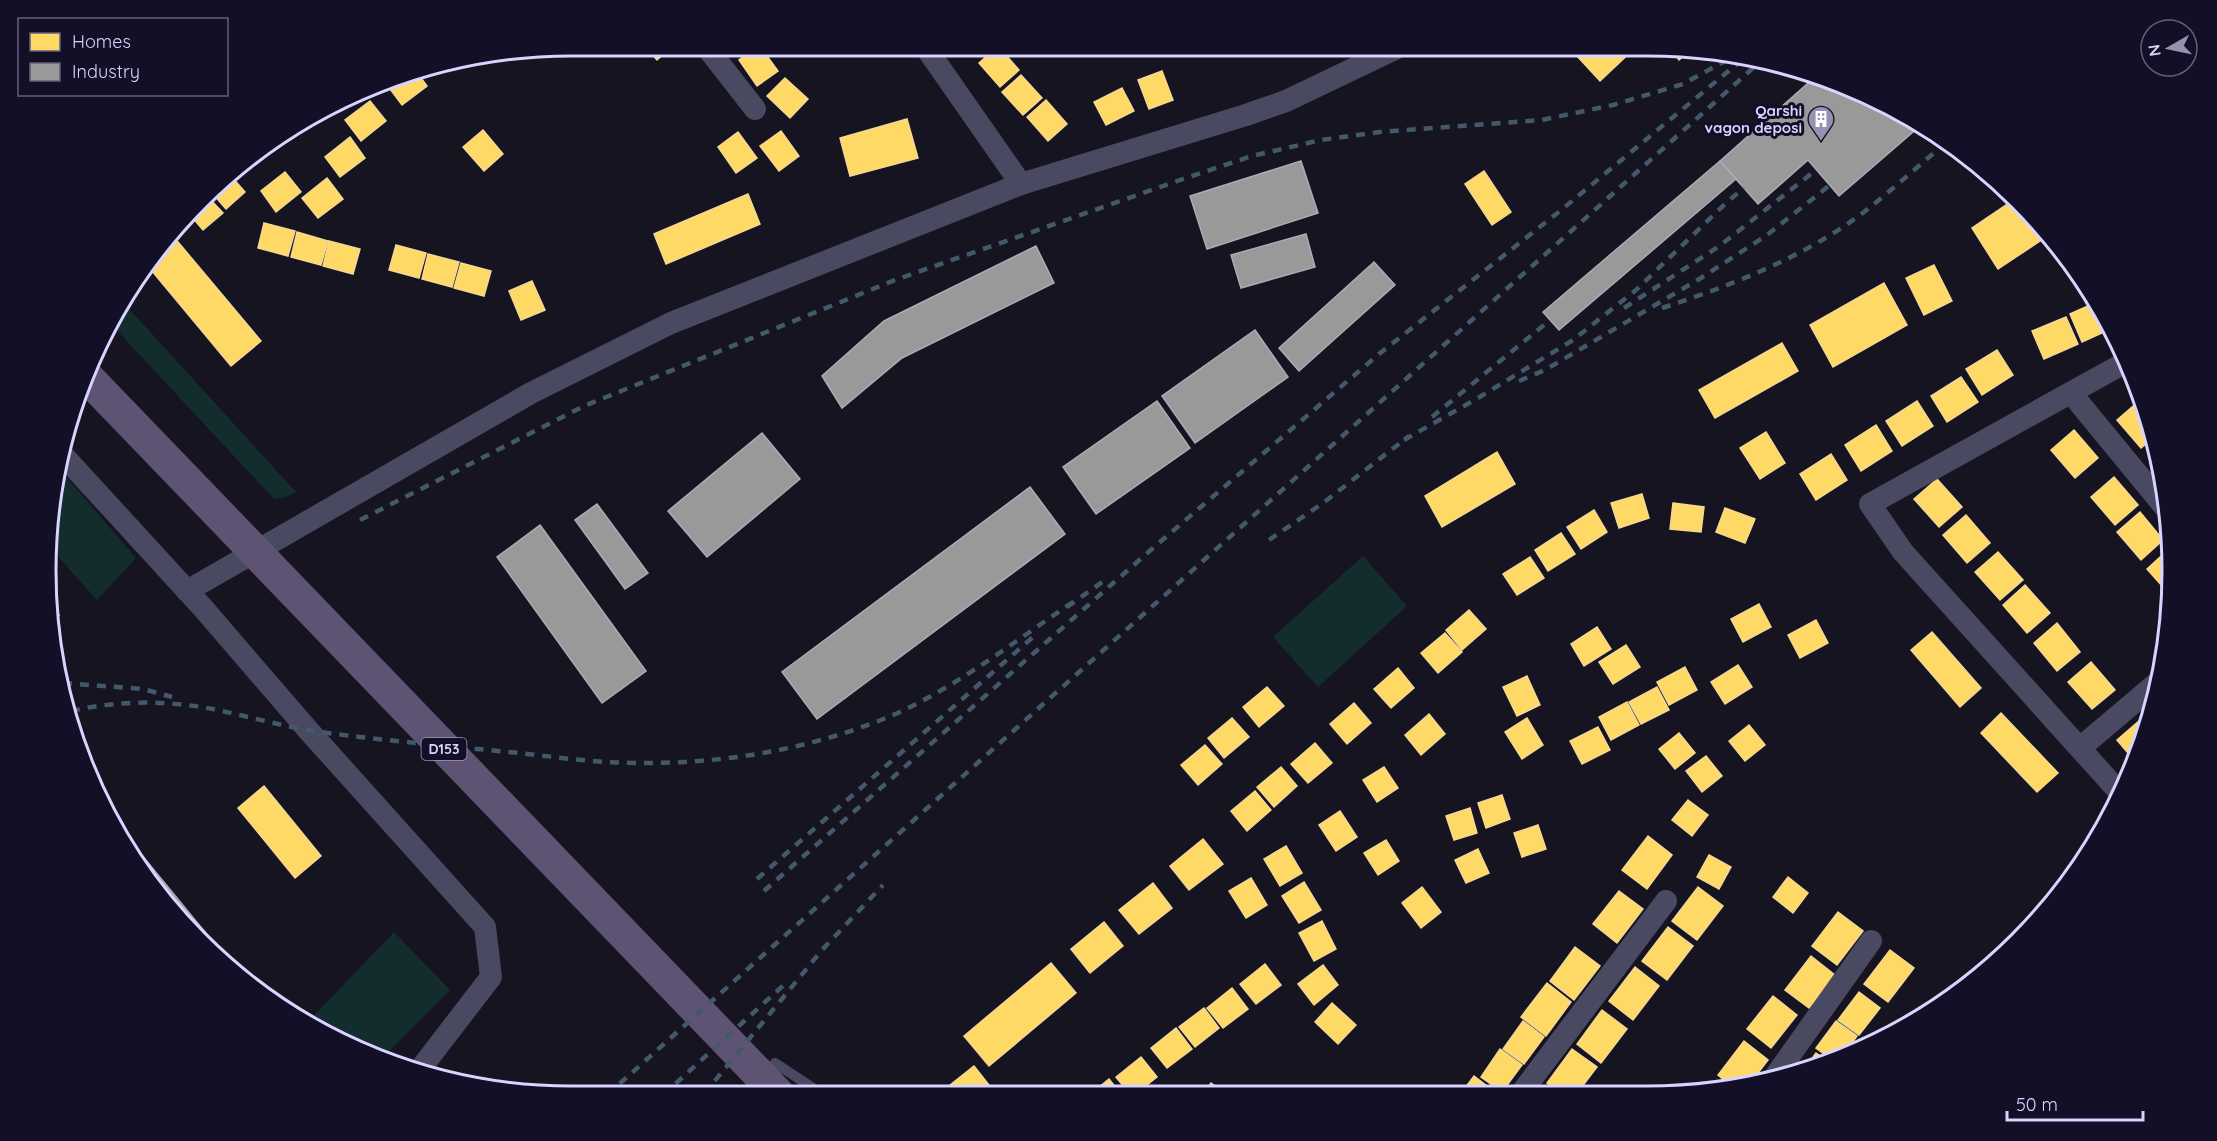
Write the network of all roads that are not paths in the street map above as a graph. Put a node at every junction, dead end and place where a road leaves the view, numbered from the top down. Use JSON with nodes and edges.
{"nodes":[{"id":1,"x":713,"y":56,"type":"edge"},
{"id":2,"x":932,"y":56,"type":"edge"},
{"id":3,"x":1380,"y":56,"type":"edge"},
{"id":4,"x":755,"y":110,"type":"dead end"},
{"id":5,"x":1021,"y":184,"type":"junction"},
{"id":6,"x":2119,"y":366,"type":"edge"},
{"id":7,"x":89,"y":389,"type":"edge"},
{"id":8,"x":2071,"y":393,"type":"junction"},
{"id":9,"x":95,"y":405,"type":"edge"},
{"id":10,"x":67,"y":460,"type":"edge"},
{"id":11,"x":2156,"y":496,"type":"edge"},
{"id":12,"x":187,"y":591,"type":"junction"},
{"id":13,"x":2147,"y":691,"type":"edge"},
{"id":14,"x":2080,"y":748,"type":"junction"},
{"id":15,"x":2114,"y":786,"type":"edge"},
{"id":16,"x":1666,"y":901,"type":"dead end"},
{"id":17,"x":1871,"y":941,"type":"dead end"},
{"id":18,"x":424,"y":1064,"type":"edge"},
{"id":19,"x":1781,"y":1068,"type":"edge"},
{"id":20,"x":777,"y":1078,"type":"edge"},
{"id":21,"x":743,"y":1086,"type":"edge"},
{"id":22,"x":800,"y":1086,"type":"edge"},
{"id":23,"x":1527,"y":1086,"type":"edge"}],
"edges":[{"from":1,"to":4,"type":"street"},
{"from":2,"to":5,"type":"street"},
{"from":3,"to":5,"type":"street"},
{"from":5,"to":12,"type":"street"},
{"from":6,"to":8,"type":"street"},
{"from":7,"to":9,"type":"main road","number":"D153"},
{"from":8,"to":11,"type":"street"},
{"from":8,"to":14,"type":"street"},
{"from":9,"to":20,"type":"main road","number":"D153"},
{"from":9,"to":21,"type":"main road","number":"D153"},
{"from":10,"to":12,"type":"street"},
{"from":12,"to":18,"type":"street"},
{"from":13,"to":14,"type":"street"},
{"from":14,"to":15,"type":"street"},
{"from":16,"to":23,"type":"street"},
{"from":17,"to":19,"type":"street"},
{"from":20,"to":22,"type":"lane"}]}
